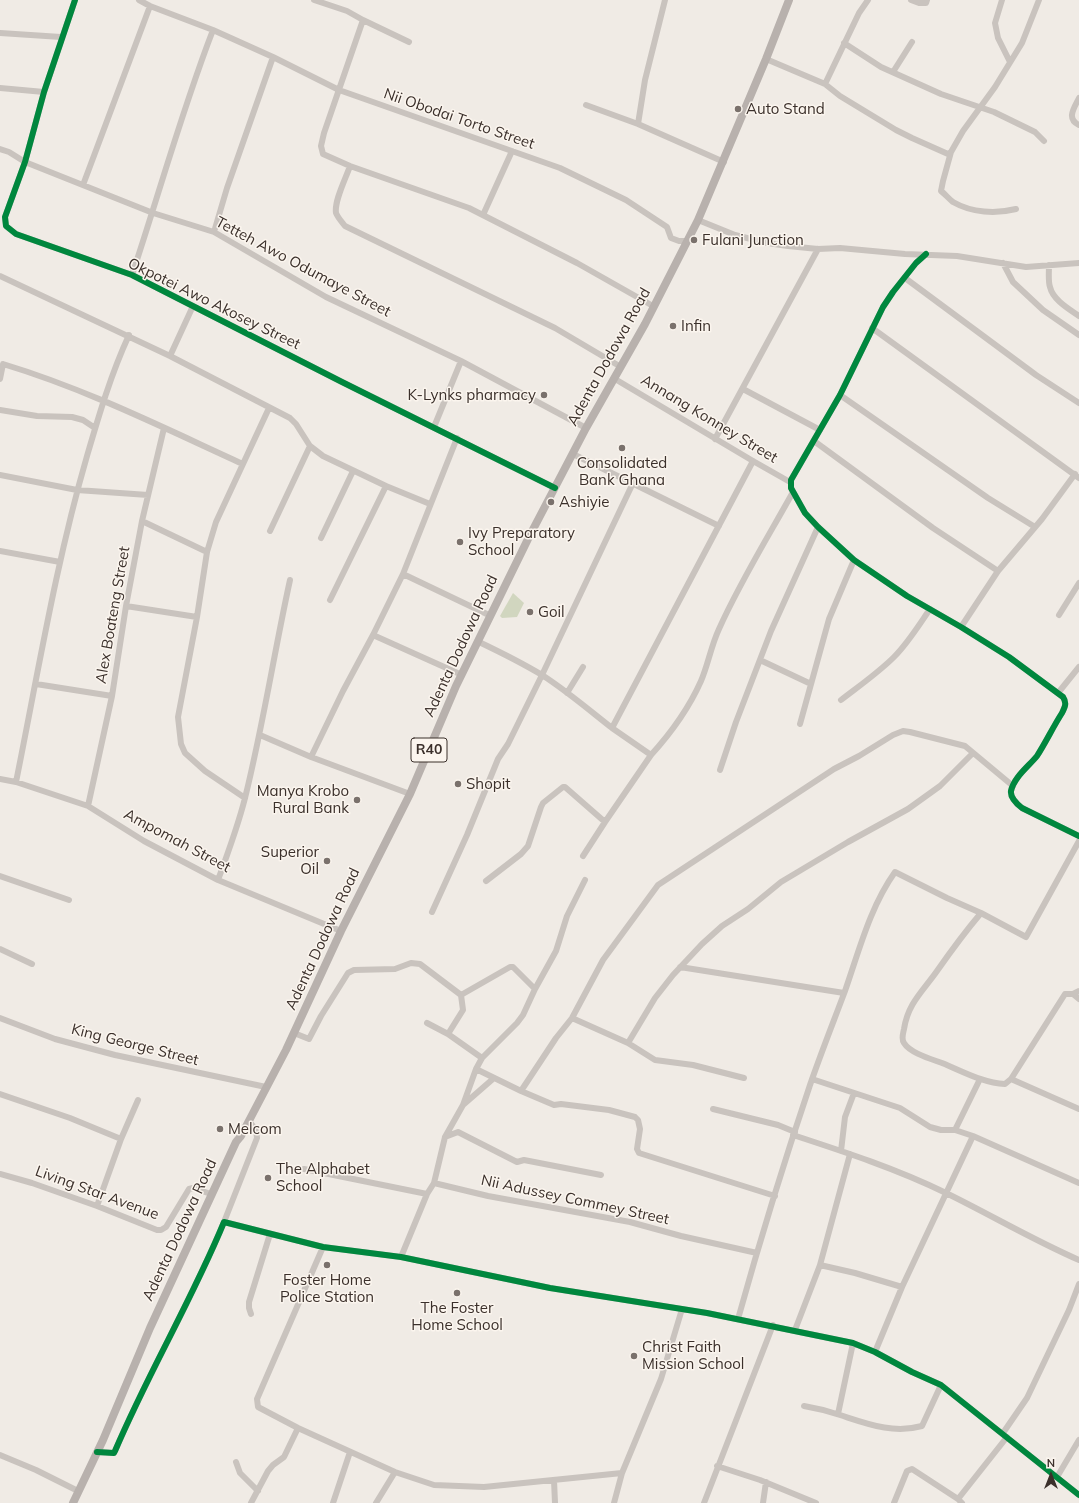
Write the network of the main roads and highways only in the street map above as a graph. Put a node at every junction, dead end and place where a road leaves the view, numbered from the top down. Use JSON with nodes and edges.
{"nodes":[{"id":1,"x":789,"y":0,"type":"edge"},
{"id":2,"x":73,"y":1503,"type":"edge"}],
"edges":[{"from":1,"to":2,"type":"main road","name":"Adenta Dodowa Road","number":"R40"}]}
